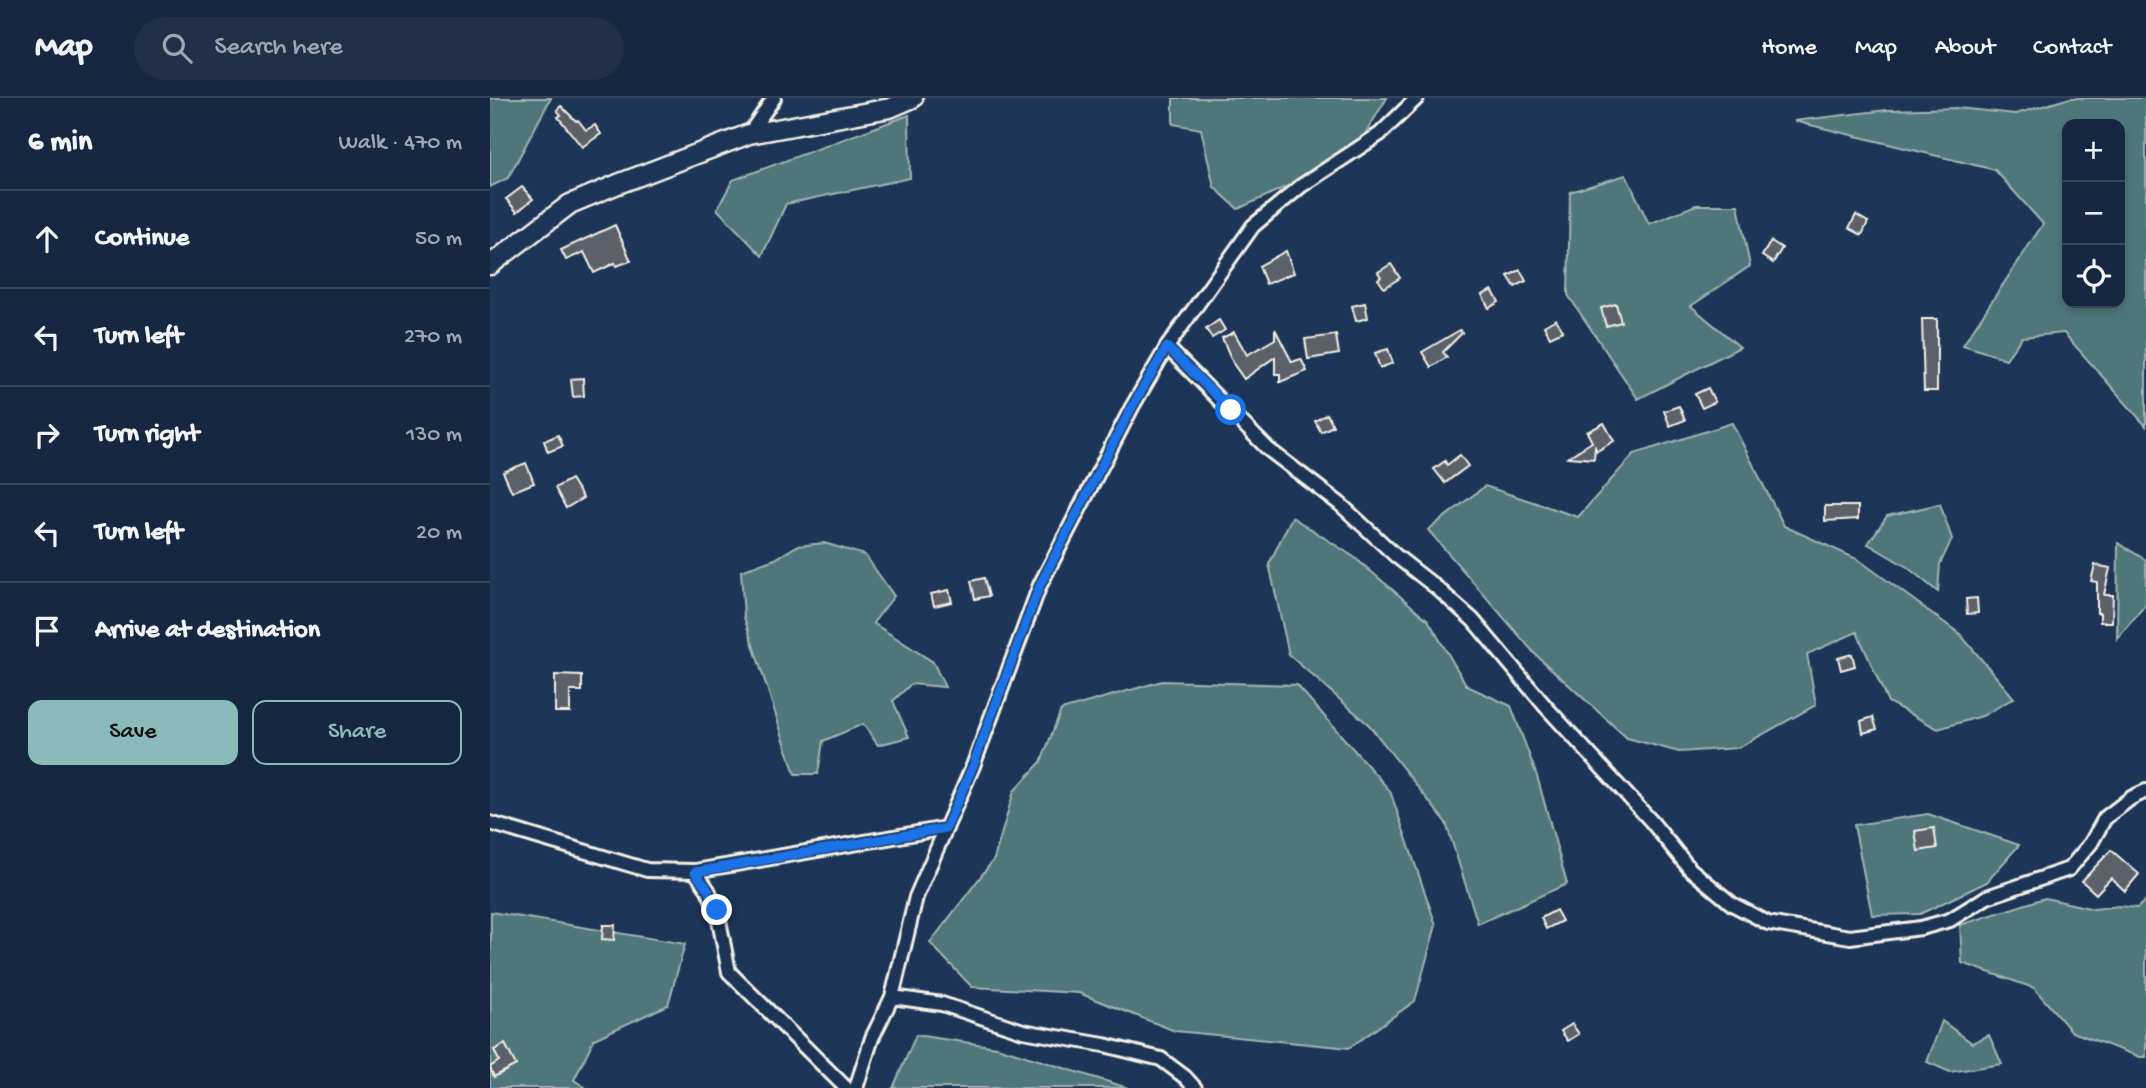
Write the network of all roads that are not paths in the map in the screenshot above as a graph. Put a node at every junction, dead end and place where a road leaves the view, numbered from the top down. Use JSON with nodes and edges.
{"nodes":[{"id":1,"x":774,"y":98,"type":"edge"},
{"id":2,"x":913,"y":98,"type":"edge"},
{"id":3,"x":1418,"y":98,"type":"edge"},
{"id":4,"x":749,"y":134,"type":"junction"},
{"id":5,"x":490,"y":265,"type":"edge"},
{"id":6,"x":1167,"y":347,"type":"junction"},
{"id":7,"x":2146,"y":791,"type":"edge"},
{"id":8,"x":490,"y":823,"type":"edge"},
{"id":9,"x":946,"y":828,"type":"junction"},
{"id":10,"x":695,"y":872,"type":"junction"},
{"id":11,"x":892,"y":997,"type":"junction"},
{"id":12,"x":846,"y":1088,"type":"edge"},
{"id":13,"x":856,"y":1088,"type":"edge"},
{"id":14,"x":1195,"y":1088,"type":"edge"}],
"edges":[{"from":1,"to":4,"type":"street"},
{"from":2,"to":4,"type":"street"},
{"from":3,"to":6,"type":"street"},
{"from":4,"to":5,"type":"street"},
{"from":6,"to":7,"type":"street"},
{"from":6,"to":9,"type":"street"},
{"from":8,"to":10,"type":"street"},
{"from":9,"to":10,"type":"street"},
{"from":9,"to":11,"type":"street"},
{"from":10,"to":12,"type":"street"},
{"from":11,"to":13,"type":"street"},
{"from":11,"to":14,"type":"street"}]}
